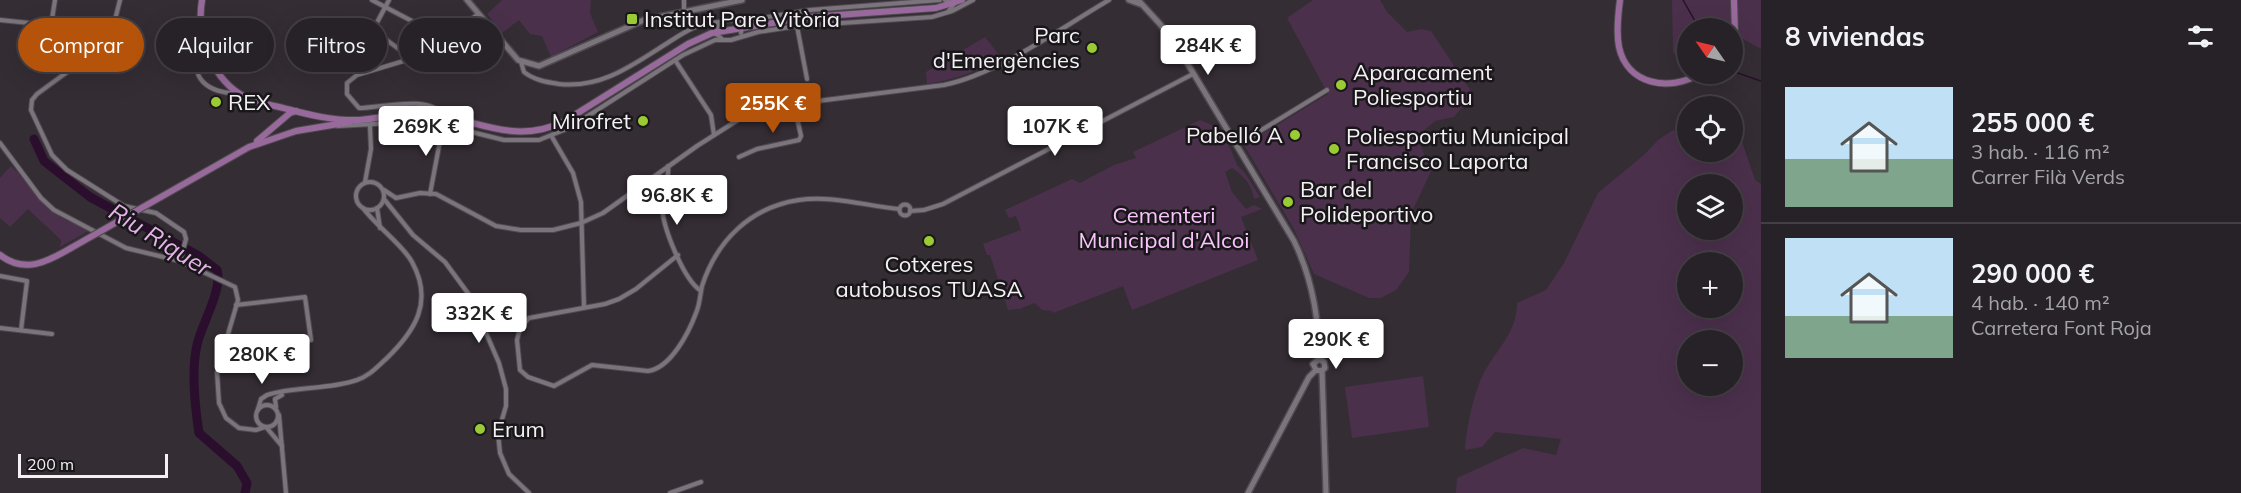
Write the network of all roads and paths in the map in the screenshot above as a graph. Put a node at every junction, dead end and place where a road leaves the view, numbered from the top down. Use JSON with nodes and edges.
{"nodes":[{"id":1,"x":55,"y":0,"type":"edge"},
{"id":2,"x":120,"y":0,"type":"edge"},
{"id":3,"x":202,"y":0,"type":"edge"},
{"id":4,"x":372,"y":0,"type":"edge"},
{"id":5,"x":389,"y":0,"type":"edge"},
{"id":6,"x":467,"y":0,"type":"edge"},
{"id":7,"x":684,"y":0,"type":"edge"},
{"id":8,"x":742,"y":0,"type":"edge"},
{"id":9,"x":940,"y":0,"type":"edge"},
{"id":10,"x":945,"y":0,"type":"edge"},
{"id":11,"x":962,"y":0,"type":"edge"},
{"id":12,"x":973,"y":0,"type":"edge"},
{"id":13,"x":1109,"y":0,"type":"edge"},
{"id":14,"x":1126,"y":0,"type":"edge"},
{"id":15,"x":1138,"y":0,"type":"edge"},
{"id":16,"x":1620,"y":0,"type":"edge"},
{"id":17,"x":1734,"y":0,"type":"edge"},
{"id":18,"x":954,"y":3,"type":"junction"},
{"id":19,"x":1144,"y":5,"type":"junction"},
{"id":20,"x":385,"y":7,"type":"junction"},
{"id":21,"x":684,"y":10,"type":"junction"},
{"id":22,"x":948,"y":13,"type":"junction"},
{"id":23,"x":478,"y":14,"type":"junction"},
{"id":24,"x":200,"y":18,"type":"edge"},
{"id":25,"x":1735,"y":18,"type":"edge"},
{"id":26,"x":0,"y":21,"type":"edge"},
{"id":27,"x":721,"y":22,"type":"junction"},
{"id":28,"x":797,"y":26,"type":"junction"},
{"id":29,"x":741,"y":28,"type":"junction"},
{"id":30,"x":718,"y":34,"type":"junction"},
{"id":31,"x":737,"y":38,"type":"junction"},
{"id":32,"x":675,"y":60,"type":"junction"},
{"id":33,"x":521,"y":62,"type":"junction"},
{"id":34,"x":199,"y":72,"type":"edge"},
{"id":35,"x":220,"y":72,"type":"edge"},
{"id":36,"x":1193,"y":74,"type":"junction"},
{"id":37,"x":807,"y":79,"type":"dead end"},
{"id":38,"x":1677,"y":82,"type":"edge"},
{"id":39,"x":1327,"y":90,"type":"dead end"},
{"id":40,"x":239,"y":93,"type":"junction"},
{"id":41,"x":794,"y":104,"type":"junction"},
{"id":42,"x":292,"y":113,"type":"junction"},
{"id":43,"x":318,"y":117,"type":"junction"},
{"id":44,"x":443,"y":117,"type":"junction"},
{"id":45,"x":358,"y":120,"type":"junction"},
{"id":46,"x":443,"y":125,"type":"junction"},
{"id":47,"x":326,"y":126,"type":"junction"},
{"id":48,"x":370,"y":126,"type":"junction"},
{"id":49,"x":314,"y":128,"type":"junction"},
{"id":50,"x":296,"y":130,"type":"junction"},
{"id":51,"x":714,"y":135,"type":"junction"},
{"id":52,"x":552,"y":137,"type":"junction"},
{"id":53,"x":0,"y":144,"type":"edge"},
{"id":54,"x":1237,"y":145,"type":"junction"},
{"id":55,"x":249,"y":147,"type":"junction"},
{"id":56,"x":739,"y":157,"type":"dead end"},
{"id":57,"x":668,"y":166,"type":"junction"},
{"id":58,"x":365,"y":182,"type":"junction"},
{"id":59,"x":384,"y":190,"type":"junction"},
{"id":60,"x":430,"y":194,"type":"junction"},
{"id":61,"x":384,"y":199,"type":"junction"},
{"id":62,"x":363,"y":208,"type":"junction"},
{"id":63,"x":377,"y":208,"type":"junction"},
{"id":64,"x":899,"y":209,"type":"junction"},
{"id":65,"x":910,"y":211,"type":"junction"},
{"id":66,"x":583,"y":222,"type":"junction"},
{"id":67,"x":380,"y":229,"type":"junction"},
{"id":68,"x":0,"y":255,"type":"edge"},
{"id":69,"x":678,"y":255,"type":"junction"},
{"id":70,"x":180,"y":261,"type":"junction"},
{"id":71,"x":0,"y":276,"type":"edge"},
{"id":72,"x":701,"y":291,"type":"junction"},
{"id":73,"x":236,"y":305,"type":"junction"},
{"id":74,"x":584,"y":307,"type":"junction"},
{"id":75,"x":0,"y":328,"type":"edge"},
{"id":76,"x":21,"y":330,"type":"junction"},
{"id":77,"x":52,"y":334,"type":"dead end"},
{"id":78,"x":222,"y":352,"type":"junction"},
{"id":79,"x":1319,"y":359,"type":"junction"},
{"id":80,"x":1319,"y":370,"type":"junction"},
{"id":81,"x":288,"y":392,"type":"junction"},
{"id":82,"x":258,"y":409,"type":"junction"},
{"id":83,"x":278,"y":412,"type":"junction"},
{"id":84,"x":257,"y":420,"type":"junction"},
{"id":85,"x":265,"y":427,"type":"junction"},
{"id":86,"x":249,"y":430,"type":"junction"},
{"id":87,"x":283,"y":449,"type":"junction"},
{"id":88,"x":701,"y":482,"type":"dead end"},
{"id":89,"x":286,"y":493,"type":"edge"},
{"id":90,"x":529,"y":493,"type":"edge"},
{"id":91,"x":670,"y":493,"type":"edge"},
{"id":92,"x":1248,"y":493,"type":"edge"},
{"id":93,"x":1326,"y":493,"type":"edge"}],
"edges":[{"from":1,"to":26,"type":"street"},
{"from":2,"to":70,"type":"street"},
{"from":3,"to":24,"type":"main road"},
{"from":4,"to":20,"type":"street"},
{"from":5,"to":20,"type":"street"},
{"from":6,"to":23,"type":"street"},
{"from":7,"to":21,"type":"street"},
{"from":8,"to":21,"type":"street"},
{"from":9,"to":29,"type":"street"},
{"from":10,"to":18,"type":"street"},
{"from":11,"to":18,"type":"main road"},
{"from":12,"to":22,"type":"street"},
{"from":13,"to":41,"type":"street"},
{"from":14,"to":19,"type":"street"},
{"from":15,"to":19,"type":"street"},
{"from":16,"to":38,"type":"main road"},
{"from":17,"to":25,"type":"main road"},
{"from":18,"to":22,"type":"street"},
{"from":18,"to":29,"type":"main road"},
{"from":19,"to":36,"type":"street"},
{"from":20,"to":23,"type":"street"},
{"from":20,"to":44,"type":"street"},
{"from":21,"to":33,"type":"street"},
{"from":22,"to":28,"type":"street"},
{"from":23,"to":33,"type":"street"},
{"from":27,"to":29,"type":"street"},
{"from":27,"to":30,"type":"street"},
{"from":27,"to":33,"type":"street"},
{"from":28,"to":31,"type":"street"},
{"from":28,"to":37,"type":"street"},
{"from":29,"to":30,"type":"main road"},
{"from":29,"to":31,"type":"street"},
{"from":30,"to":31,"type":"street"},
{"from":30,"to":32,"type":"street"},
{"from":30,"to":44,"type":"main road"},
{"from":32,"to":51,"type":"street"},
{"from":32,"to":52,"type":"street"},
{"from":34,"to":40,"type":"street"},
{"from":35,"to":40,"type":"main road"},
{"from":36,"to":54,"type":"street"},
{"from":36,"to":65,"type":"street"},
{"from":39,"to":54,"type":"street"},
{"from":40,"to":42,"type":"main road"},
{"from":41,"to":51,"type":"street"},
{"from":41,"to":56,"type":"street"},
{"from":42,"to":43,"type":"main road"},
{"from":42,"to":50,"type":"main road"},
{"from":42,"to":55,"type":"main road"},
{"from":43,"to":45,"type":"main road"},
{"from":43,"to":49,"type":"main road"},
{"from":44,"to":45,"type":"main road"},
{"from":45,"to":47,"type":"main road"},
{"from":46,"to":48,"type":"street"},
{"from":46,"to":52,"type":"street"},
{"from":46,"to":60,"type":"street"},
{"from":47,"to":48,"type":"street"},
{"from":47,"to":49,"type":"main road"},
{"from":48,"to":58,"type":"street"},
{"from":49,"to":50,"type":"main road"},
{"from":50,"to":55,"type":"main road"},
{"from":51,"to":57,"type":"street"},
{"from":52,"to":66,"type":"street"},
{"from":53,"to":70,"type":"street"},
{"from":54,"to":79,"type":"street"},
{"from":55,"to":68,"type":"main road","bridge":true},
{"from":57,"to":66,"type":"street"},
{"from":57,"to":69,"type":"street"},
{"from":58,"to":59,"type":"street"},
{"from":58,"to":62,"type":"street"},
{"from":59,"to":60,"type":"street"},
{"from":59,"to":61,"type":"street"},
{"from":60,"to":66,"type":"street"},
{"from":61,"to":63,"type":"street"},
{"from":61,"to":90,"type":"street"},
{"from":62,"to":63,"type":"street"},
{"from":62,"to":67,"type":"street"},
{"from":63,"to":67,"type":"street"},
{"from":64,"to":65,"type":"street"},
{"from":64,"to":65,"type":"street"},
{"from":64,"to":72,"type":"street"},
{"from":66,"to":74,"type":"street"},
{"from":67,"to":81,"type":"street"},
{"from":69,"to":72,"type":"street"},
{"from":69,"to":74,"type":"street"},
{"from":70,"to":73,"type":"street"},
{"from":71,"to":76,"type":"street"},
{"from":72,"to":74,"type":"street"},
{"from":73,"to":78,"type":"street"},
{"from":73,"to":78,"type":"street"},
{"from":75,"to":76,"type":"street"},
{"from":76,"to":77,"type":"street"},
{"from":78,"to":86,"type":"street"},
{"from":79,"to":80,"type":"street"},
{"from":79,"to":80,"type":"street"},
{"from":80,"to":92,"type":"street"},
{"from":80,"to":93,"type":"street"},
{"from":81,"to":82,"type":"street"},
{"from":81,"to":83,"type":"street"},
{"from":82,"to":83,"type":"street"},
{"from":82,"to":84,"type":"street"},
{"from":83,"to":85,"type":"street"},
{"from":83,"to":87,"type":"street"},
{"from":84,"to":85,"type":"street"},
{"from":84,"to":86,"type":"street"},
{"from":85,"to":86,"type":"street"},
{"from":85,"to":87,"type":"street"},
{"from":87,"to":89,"type":"street"},
{"from":88,"to":91,"type":"street"}]}
